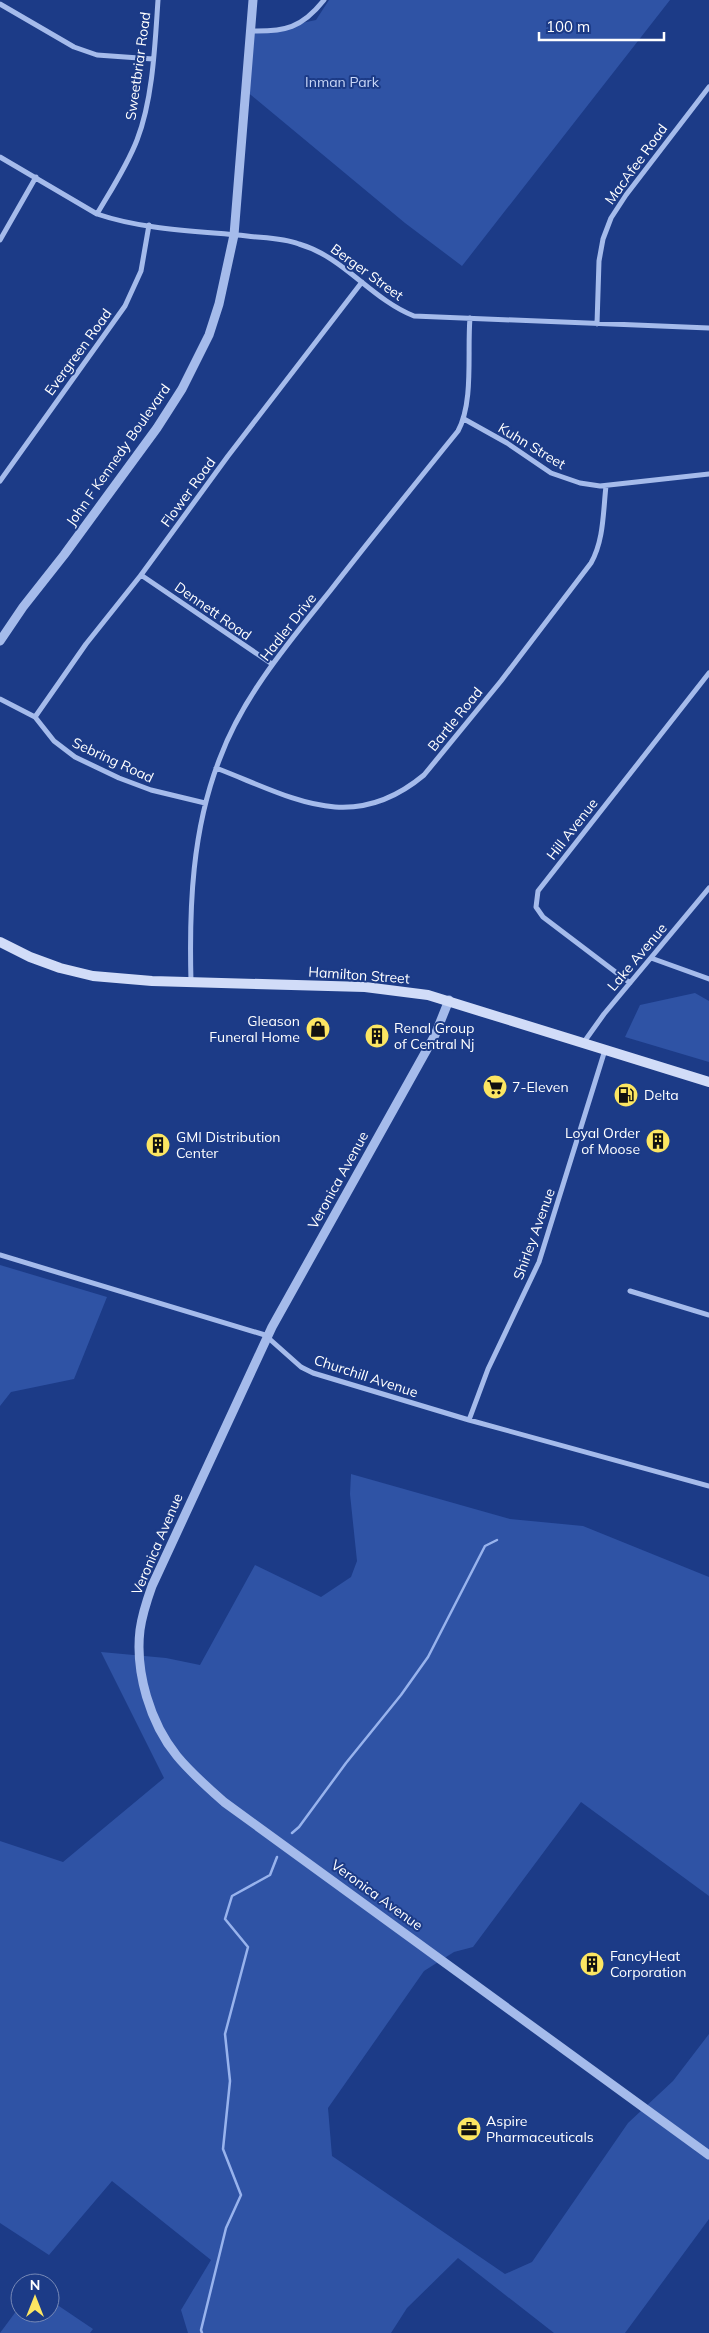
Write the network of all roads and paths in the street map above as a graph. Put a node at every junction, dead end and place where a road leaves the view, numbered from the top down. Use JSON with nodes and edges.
{"nodes":[{"id":1,"x":158,"y":0,"type":"edge"},
{"id":2,"x":252,"y":0,"type":"edge"},
{"id":3,"x":324,"y":0,"type":"edge"},
{"id":4,"x":0,"y":4,"type":"edge"},
{"id":5,"x":250,"y":31,"type":"junction"},
{"id":6,"x":152,"y":58,"type":"junction"},
{"id":7,"x":709,"y":87,"type":"edge"},
{"id":8,"x":0,"y":157,"type":"edge"},
{"id":9,"x":36,"y":177,"type":"junction"},
{"id":10,"x":97,"y":214,"type":"junction"},
{"id":11,"x":149,"y":225,"type":"junction"},
{"id":12,"x":234,"y":235,"type":"junction"},
{"id":13,"x":0,"y":240,"type":"edge"},
{"id":14,"x":362,"y":282,"type":"junction"},
{"id":15,"x":470,"y":318,"type":"junction"},
{"id":16,"x":597,"y":324,"type":"junction"},
{"id":17,"x":709,"y":328,"type":"edge"},
{"id":18,"x":464,"y":419,"type":"junction"},
{"id":19,"x":709,"y":474,"type":"edge"},
{"id":20,"x":0,"y":481,"type":"edge"},
{"id":21,"x":606,"y":486,"type":"junction"},
{"id":22,"x":141,"y":575,"type":"junction"},
{"id":23,"x":0,"y":641,"type":"edge"},
{"id":24,"x":272,"y":664,"type":"junction"},
{"id":25,"x":709,"y":673,"type":"edge"},
{"id":26,"x":0,"y":699,"type":"edge"},
{"id":27,"x":35,"y":717,"type":"junction"},
{"id":28,"x":216,"y":768,"type":"junction"},
{"id":29,"x":205,"y":803,"type":"junction"},
{"id":30,"x":709,"y":888,"type":"edge"},
{"id":31,"x":0,"y":942,"type":"edge"},
{"id":32,"x":651,"y":958,"type":"junction"},
{"id":33,"x":709,"y":980,"type":"edge"},
{"id":34,"x":191,"y":982,"type":"junction"},
{"id":35,"x":630,"y":983,"type":"junction"},
{"id":36,"x":449,"y":1000,"type":"junction"},
{"id":37,"x":584,"y":1042,"type":"junction"},
{"id":38,"x":605,"y":1050,"type":"junction"},
{"id":39,"x":709,"y":1082,"type":"edge"},
{"id":40,"x":0,"y":1255,"type":"edge"},
{"id":41,"x":630,"y":1291,"type":"dead end"},
{"id":42,"x":709,"y":1315,"type":"edge"},
{"id":43,"x":268,"y":1336,"type":"junction"},
{"id":44,"x":468,"y":1420,"type":"junction"},
{"id":45,"x":709,"y":1486,"type":"edge"},
{"id":46,"x":709,"y":2155,"type":"edge"}],
"edges":[{"from":1,"to":6,"type":"street","name":"Sweetbriar Road"},
{"from":2,"to":5,"type":"street","name":"John F Kennedy Boulevard"},
{"from":3,"to":5,"type":"street"},
{"from":4,"to":6,"type":"street"},
{"from":5,"to":12,"type":"street","name":"John F Kennedy Boulevard"},
{"from":6,"to":10,"type":"street","name":"Sweetbriar Road"},
{"from":7,"to":16,"type":"street","name":"MacAfee Road"},
{"from":8,"to":9,"type":"street","name":"Berger Street"},
{"from":9,"to":10,"type":"street","name":"Berger Street"},
{"from":9,"to":13,"type":"street"},
{"from":10,"to":11,"type":"street","name":"Berger Street"},
{"from":11,"to":12,"type":"street","name":"Berger Street"},
{"from":11,"to":20,"type":"street","name":"Evergreen Road"},
{"from":12,"to":14,"type":"street","name":"Berger Street"},
{"from":12,"to":23,"type":"street","name":"John F Kennedy Boulevard"},
{"from":14,"to":15,"type":"street","name":"Berger Street"},
{"from":14,"to":22,"type":"street","name":"Flower Road"},
{"from":15,"to":16,"type":"street","name":"Berger Street"},
{"from":15,"to":18,"type":"street","name":"Hadler Drive"},
{"from":16,"to":17,"type":"street","name":"Berger Street"},
{"from":18,"to":21,"type":"street","name":"Kuhn Street"},
{"from":18,"to":24,"type":"street","name":"Hadler Drive"},
{"from":19,"to":21,"type":"street","name":"Kuhn Street"},
{"from":21,"to":28,"type":"street","name":"Bartle Road"},
{"from":22,"to":24,"type":"street","name":"Dennett Road"},
{"from":22,"to":27,"type":"street","name":"Flower Road"},
{"from":24,"to":28,"type":"street","name":"Hadler Drive"},
{"from":25,"to":35,"type":"street","name":"Hill Avenue"},
{"from":26,"to":27,"type":"street","name":"Sebring Road"},
{"from":27,"to":29,"type":"street","name":"Sebring Road"},
{"from":28,"to":29,"type":"street","name":"Hadler Drive"},
{"from":29,"to":34,"type":"street","name":"Hadler Drive"},
{"from":30,"to":32,"type":"street","name":"Lake Avenue"},
{"from":31,"to":34,"type":"main road","name":"Hamilton Street"},
{"from":32,"to":33,"type":"street"},
{"from":32,"to":35,"type":"street","name":"Lake Avenue"},
{"from":34,"to":36,"type":"main road","name":"Hamilton Street"},
{"from":35,"to":37,"type":"street","name":"Lake Avenue"},
{"from":36,"to":37,"type":"main road","name":"Hamilton Street"},
{"from":36,"to":43,"type":"street","name":"Veronica Avenue"},
{"from":37,"to":38,"type":"main road","name":"Hamilton Street"},
{"from":38,"to":39,"type":"main road","name":"Hamilton Street"},
{"from":38,"to":44,"type":"street","name":"Shirley Avenue"},
{"from":40,"to":43,"type":"street","name":"Churchill Avenue"},
{"from":41,"to":42,"type":"street"},
{"from":43,"to":44,"type":"street","name":"Churchill Avenue"},
{"from":43,"to":46,"type":"street","name":"Veronica Avenue"},
{"from":44,"to":45,"type":"street","name":"Churchill Avenue"}]}
